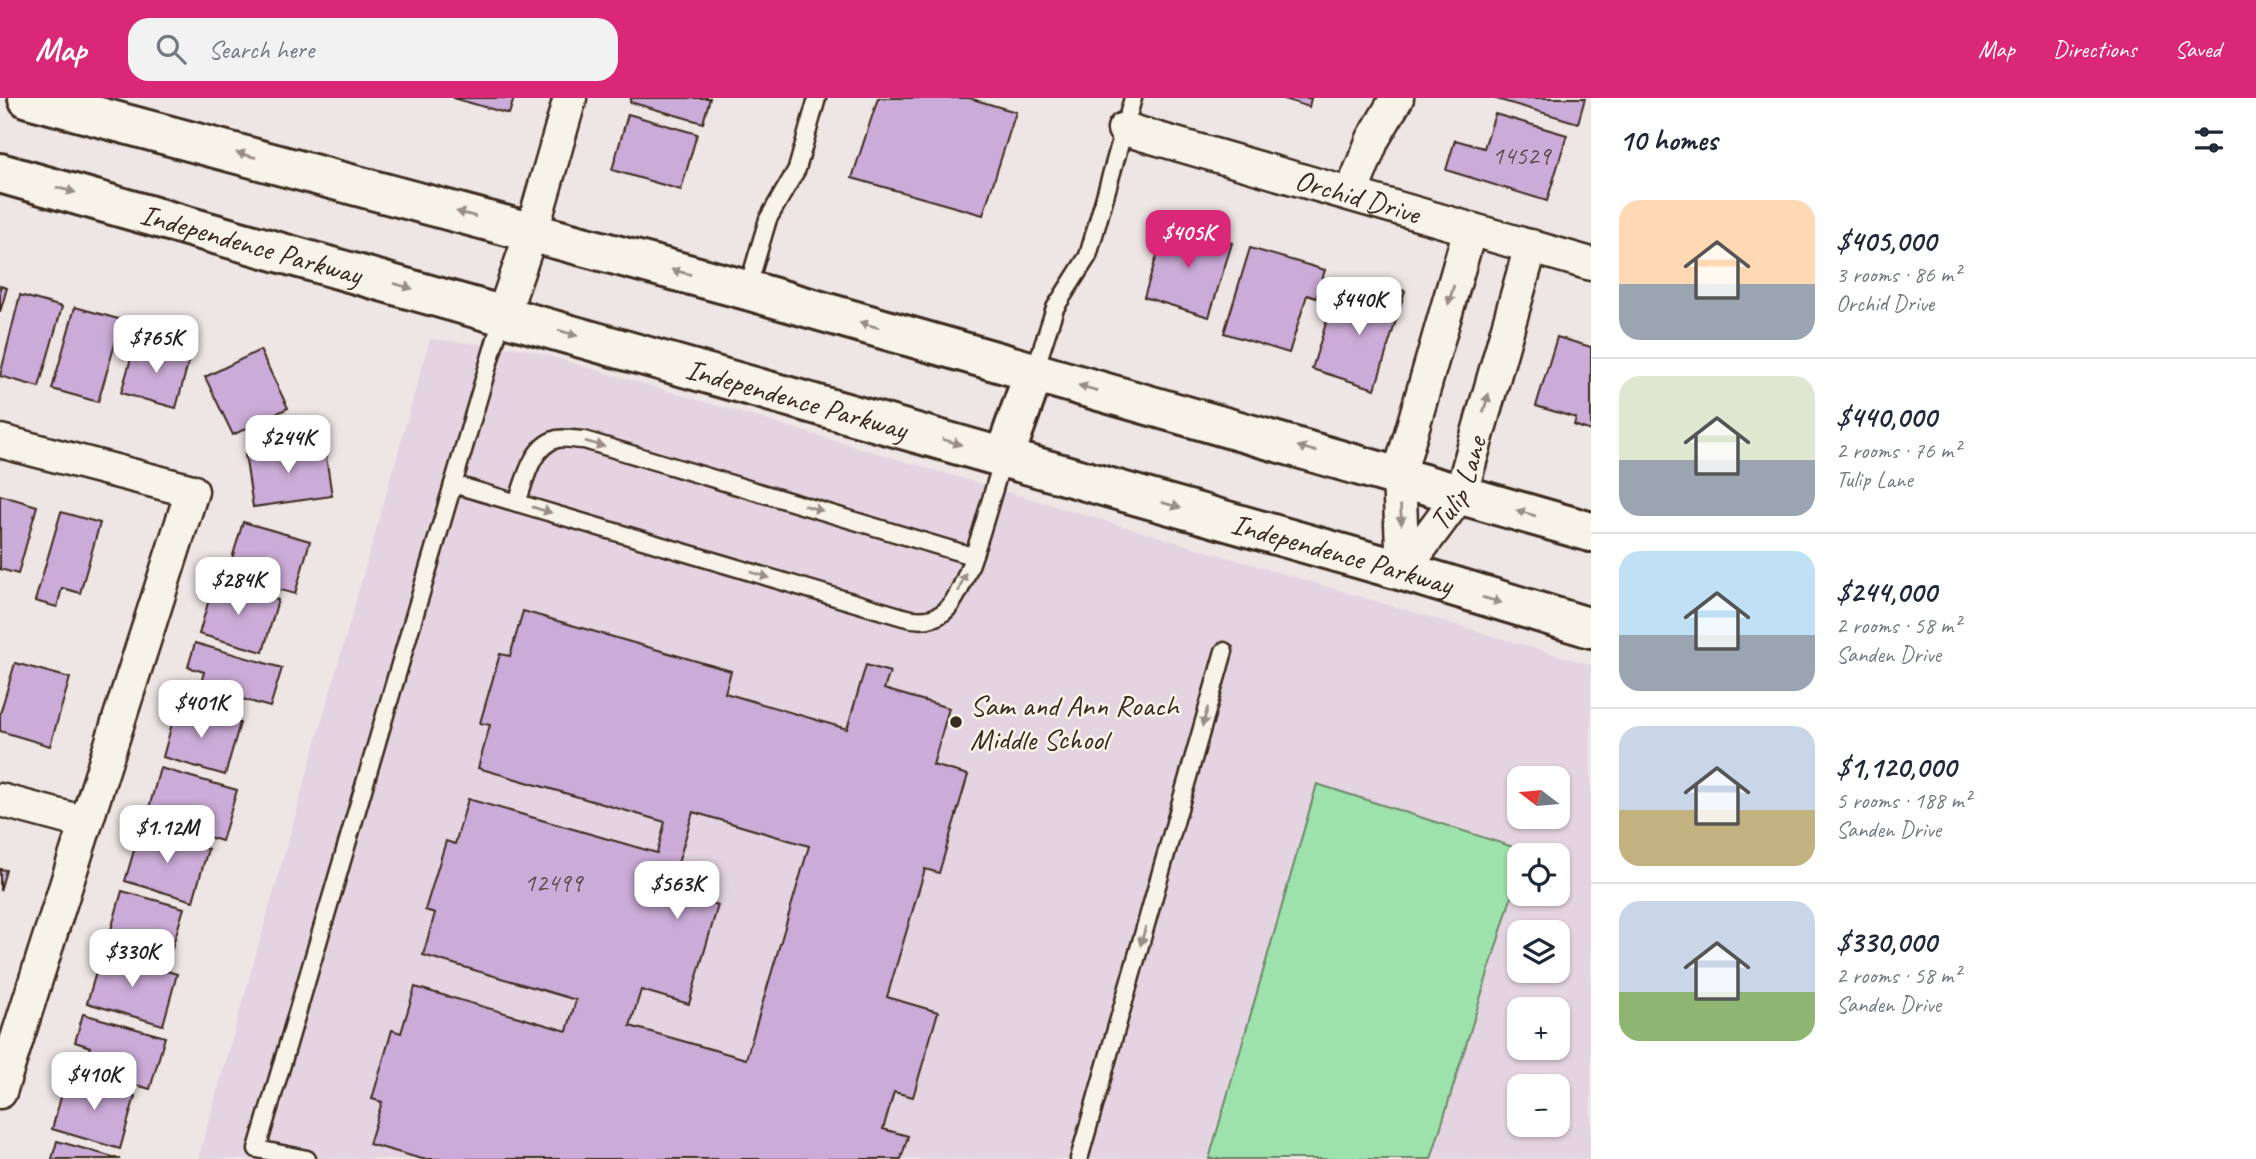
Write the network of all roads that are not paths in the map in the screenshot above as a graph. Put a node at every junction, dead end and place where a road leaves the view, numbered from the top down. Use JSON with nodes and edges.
{"nodes":[{"id":1,"x":28,"y":98,"type":"edge"},
{"id":2,"x":570,"y":98,"type":"edge"},
{"id":3,"x":817,"y":98,"type":"edge"},
{"id":4,"x":1133,"y":98,"type":"edge"},
{"id":5,"x":1397,"y":98,"type":"edge"},
{"id":6,"x":1124,"y":130,"type":"junction"},
{"id":7,"x":0,"y":173,"type":"edge"},
{"id":8,"x":1351,"y":194,"type":"junction"},
{"id":9,"x":1470,"y":229,"type":"junction"},
{"id":10,"x":532,"y":231,"type":"junction"},
{"id":11,"x":1531,"y":246,"type":"junction"},
{"id":12,"x":1591,"y":264,"type":"edge"},
{"id":13,"x":747,"y":290,"type":"junction"},
{"id":14,"x":503,"y":315,"type":"junction"},
{"id":15,"x":1034,"y":373,"type":"junction"},
{"id":16,"x":0,"y":441,"type":"edge"},
{"id":17,"x":1004,"y":457,"type":"junction"},
{"id":18,"x":1399,"y":475,"type":"junction"},
{"id":19,"x":453,"y":484,"type":"junction"},
{"id":20,"x":1461,"y":493,"type":"junction"},
{"id":21,"x":517,"y":503,"type":"junction"},
{"id":22,"x":1591,"y":532,"type":"edge"},
{"id":23,"x":972,"y":556,"type":"junction"},
{"id":24,"x":1404,"y":571,"type":"junction"},
{"id":25,"x":1591,"y":628,"type":"edge"},
{"id":26,"x":1224,"y":651,"type":"dead end"},
{"id":27,"x":0,"y":800,"type":"edge"},
{"id":28,"x":86,"y":823,"type":"junction"},
{"id":29,"x":0,"y":1092,"type":"edge"},
{"id":30,"x":307,"y":1159,"type":"edge"},
{"id":31,"x":1079,"y":1159,"type":"edge"}],
"edges":[{"from":10,"to":1,"type":"main road","one_way":true},
{"from":2,"to":10,"type":"street"},
{"from":3,"to":13,"type":"lane"},
{"from":4,"to":6,"type":"lane"},
{"from":5,"to":8,"type":"street"},
{"from":6,"to":8,"type":"street","name":"Orchid Drive"},
{"from":6,"to":15,"type":"lane"},
{"from":7,"to":14,"type":"main road","name":"Independence Parkway","one_way":true},
{"from":8,"to":9,"type":"street","name":"Orchid Drive"},
{"from":9,"to":11,"type":"street","name":"Orchid Drive"},
{"from":9,"to":18,"type":"street","name":"Tulip Lane","one_way":true},
{"from":13,"to":10,"type":"main road","one_way":true},
{"from":10,"to":14,"type":"street"},
{"from":11,"to":12,"type":"street","name":"Orchid Drive"},
{"from":20,"to":11,"type":"street","name":"Tulip Lane","one_way":true},
{"from":15,"to":13,"type":"main road","one_way":true},
{"from":14,"to":17,"type":"main road","name":"Independence Parkway","one_way":true},
{"from":14,"to":19,"type":"lane"},
{"from":15,"to":17,"type":"main road"},
{"from":18,"to":15,"type":"main road","one_way":true},
{"from":16,"to":28,"type":"street"},
{"from":17,"to":23,"type":"lane"},
{"from":17,"to":24,"type":"main road","name":"Independence Parkway","one_way":true},
{"from":18,"to":20,"type":"main road"},
{"from":18,"to":24,"type":"street","name":"Tulip Lane","one_way":true},
{"from":19,"to":21,"type":"lane"},
{"from":19,"to":30,"type":"lane"},
{"from":22,"to":20,"type":"main road","one_way":true},
{"from":20,"to":24,"type":"street","name":"Tulip Lane"},
{"from":21,"to":23,"type":"lane","one_way":true},
{"from":21,"to":23,"type":"lane","one_way":true},
{"from":24,"to":25,"type":"main road","name":"Independence Parkway","one_way":true},
{"from":26,"to":31,"type":"lane","one_way":true},
{"from":27,"to":28,"type":"street"},
{"from":28,"to":29,"type":"street"}]}
